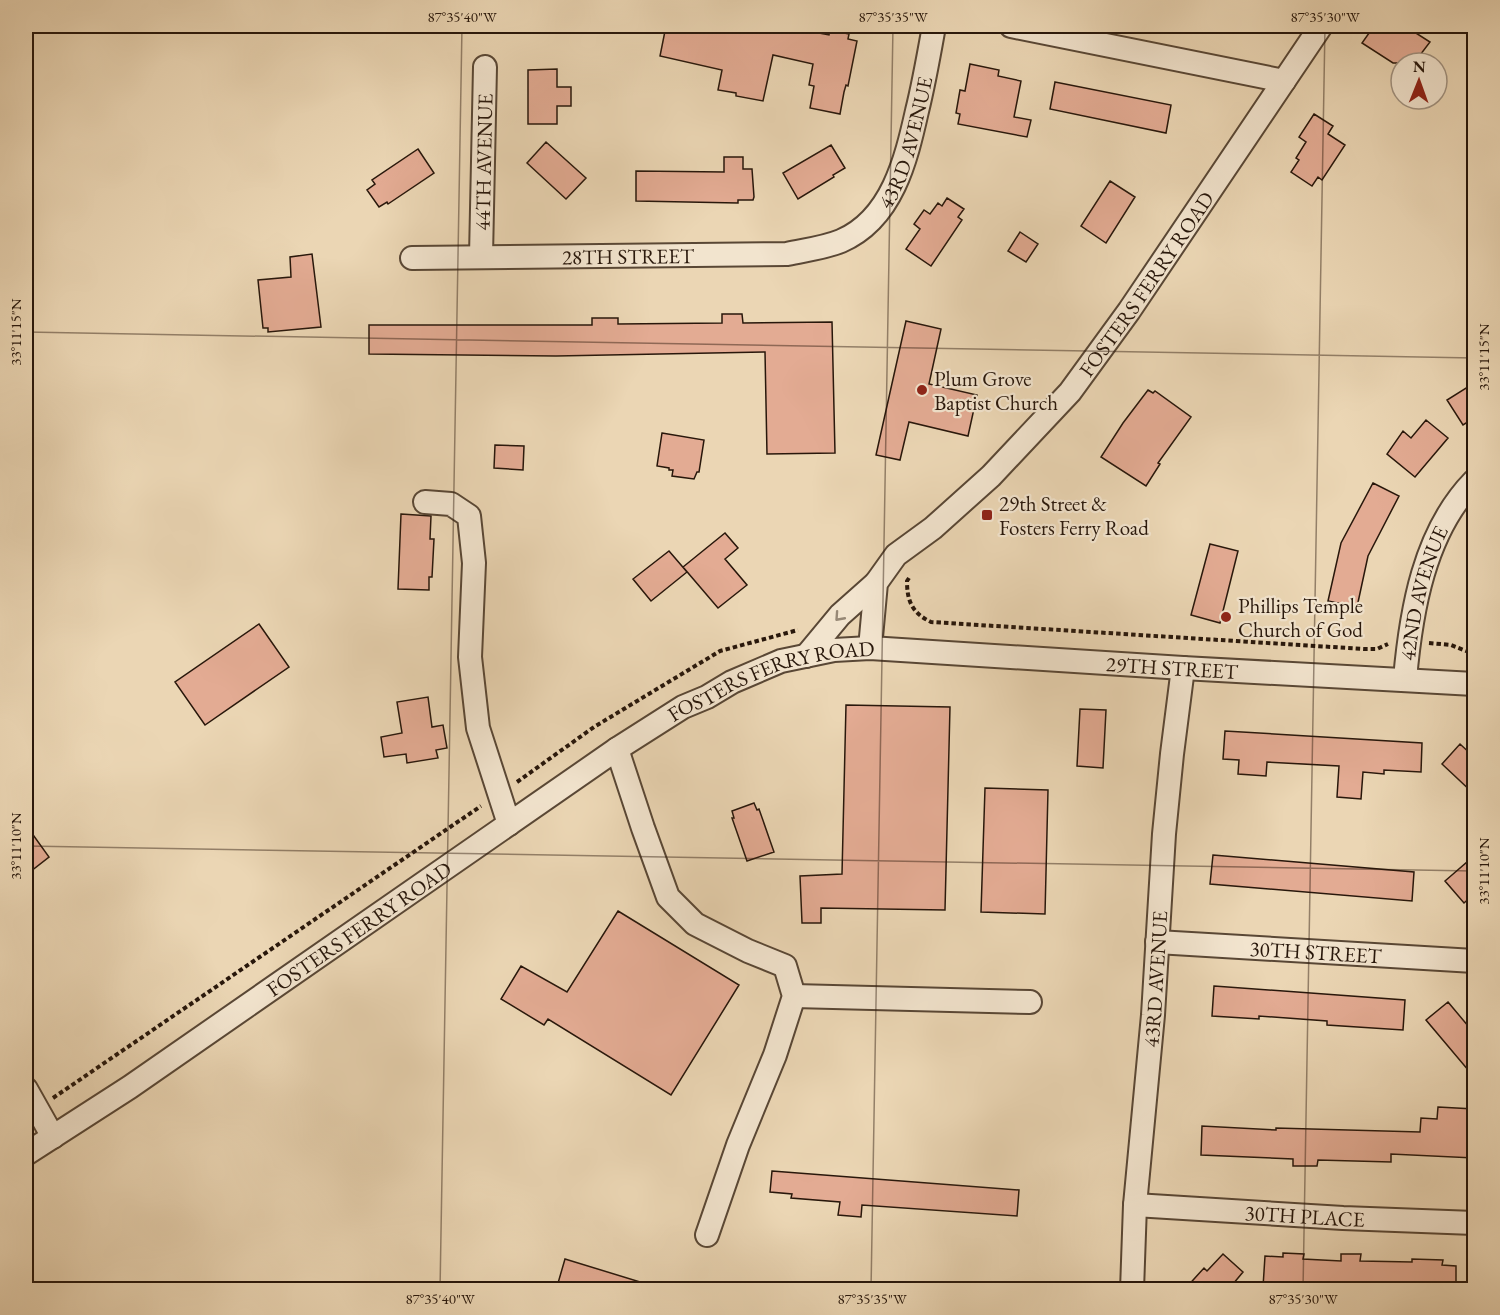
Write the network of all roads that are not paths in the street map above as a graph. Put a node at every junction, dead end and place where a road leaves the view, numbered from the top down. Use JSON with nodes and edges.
{"nodes":[{"id":1,"x":934,"y":26,"type":"edge"},
{"id":2,"x":1011,"y":26,"type":"edge"},
{"id":3,"x":1321,"y":26,"type":"edge"},
{"id":4,"x":485,"y":67,"type":"dead end"},
{"id":5,"x":1284,"y":81,"type":"junction"},
{"id":6,"x":842,"y":240,"type":"joint"},
{"id":7,"x":481,"y":256,"type":"junction"},
{"id":8,"x":412,"y":258,"type":"dead end"},
{"id":9,"x":1474,"y":481,"type":"edge"},
{"id":10,"x":426,"y":502,"type":"dead end"},
{"id":11,"x":876,"y":583,"type":"junction"},
{"id":12,"x":870,"y":648,"type":"junction"},
{"id":13,"x":806,"y":656,"type":"junction"},
{"id":14,"x":1183,"y":668,"type":"junction"},
{"id":15,"x":1405,"y":679,"type":"junction"},
{"id":16,"x":1474,"y":684,"type":"edge"},
{"id":17,"x":617,"y":749,"type":"junction"},
{"id":18,"x":509,"y":824,"type":"junction"},
{"id":19,"x":1157,"y":942,"type":"junction"},
{"id":20,"x":1474,"y":961,"type":"edge"},
{"id":21,"x":794,"y":996,"type":"junction"},
{"id":22,"x":1030,"y":1002,"type":"dead end"},
{"id":23,"x":26,"y":1089,"type":"edge"},
{"id":24,"x":52,"y":1137,"type":"junction"},
{"id":25,"x":26,"y":1154,"type":"edge"},
{"id":26,"x":1135,"y":1205,"type":"junction"},
{"id":27,"x":1474,"y":1223,"type":"edge"},
{"id":28,"x":707,"y":1235,"type":"dead end"},
{"id":29,"x":1132,"y":1290,"type":"edge"}],
"edges":[{"from":1,"to":6,"type":"street","name":"43RD AVENUE"},
{"from":2,"to":5,"type":"street"},
{"from":3,"to":5,"type":"street","name":"FOSTERS FERRY ROAD"},
{"from":4,"to":7,"type":"street","name":"44TH AVENUE"},
{"from":5,"to":11,"type":"street","name":"FOSTERS FERRY ROAD"},
{"from":6,"to":7,"type":"street","name":"28TH STREET"},
{"from":7,"to":8,"type":"street","name":"28TH STREET"},
{"from":9,"to":15,"type":"street","name":"42ND AVENUE"},
{"from":10,"to":18,"type":"street"},
{"from":11,"to":12,"type":"street","name":"FOSTERS FERRY ROAD"},
{"from":11,"to":13,"type":"street","one_way":true},
{"from":12,"to":13,"type":"street","name":"FOSTERS FERRY ROAD"},
{"from":12,"to":14,"type":"street","name":"29TH STREET"},
{"from":13,"to":17,"type":"street","name":"FOSTERS FERRY ROAD"},
{"from":14,"to":15,"type":"street","name":"29TH STREET"},
{"from":14,"to":19,"type":"street","name":"43RD AVENUE"},
{"from":15,"to":16,"type":"street","name":"29TH STREET"},
{"from":17,"to":18,"type":"street","name":"FOSTERS FERRY ROAD"},
{"from":17,"to":21,"type":"street"},
{"from":18,"to":24,"type":"street","name":"FOSTERS FERRY ROAD"},
{"from":19,"to":20,"type":"street","name":"30TH STREET"},
{"from":19,"to":26,"type":"street","name":"43RD AVENUE"},
{"from":21,"to":22,"type":"street"},
{"from":21,"to":28,"type":"street"},
{"from":23,"to":24,"type":"street"},
{"from":24,"to":25,"type":"street","name":"FOSTERS FERRY ROAD"},
{"from":26,"to":27,"type":"street","name":"30TH PLACE"},
{"from":26,"to":29,"type":"street","name":"43RD AVENUE"}]}
